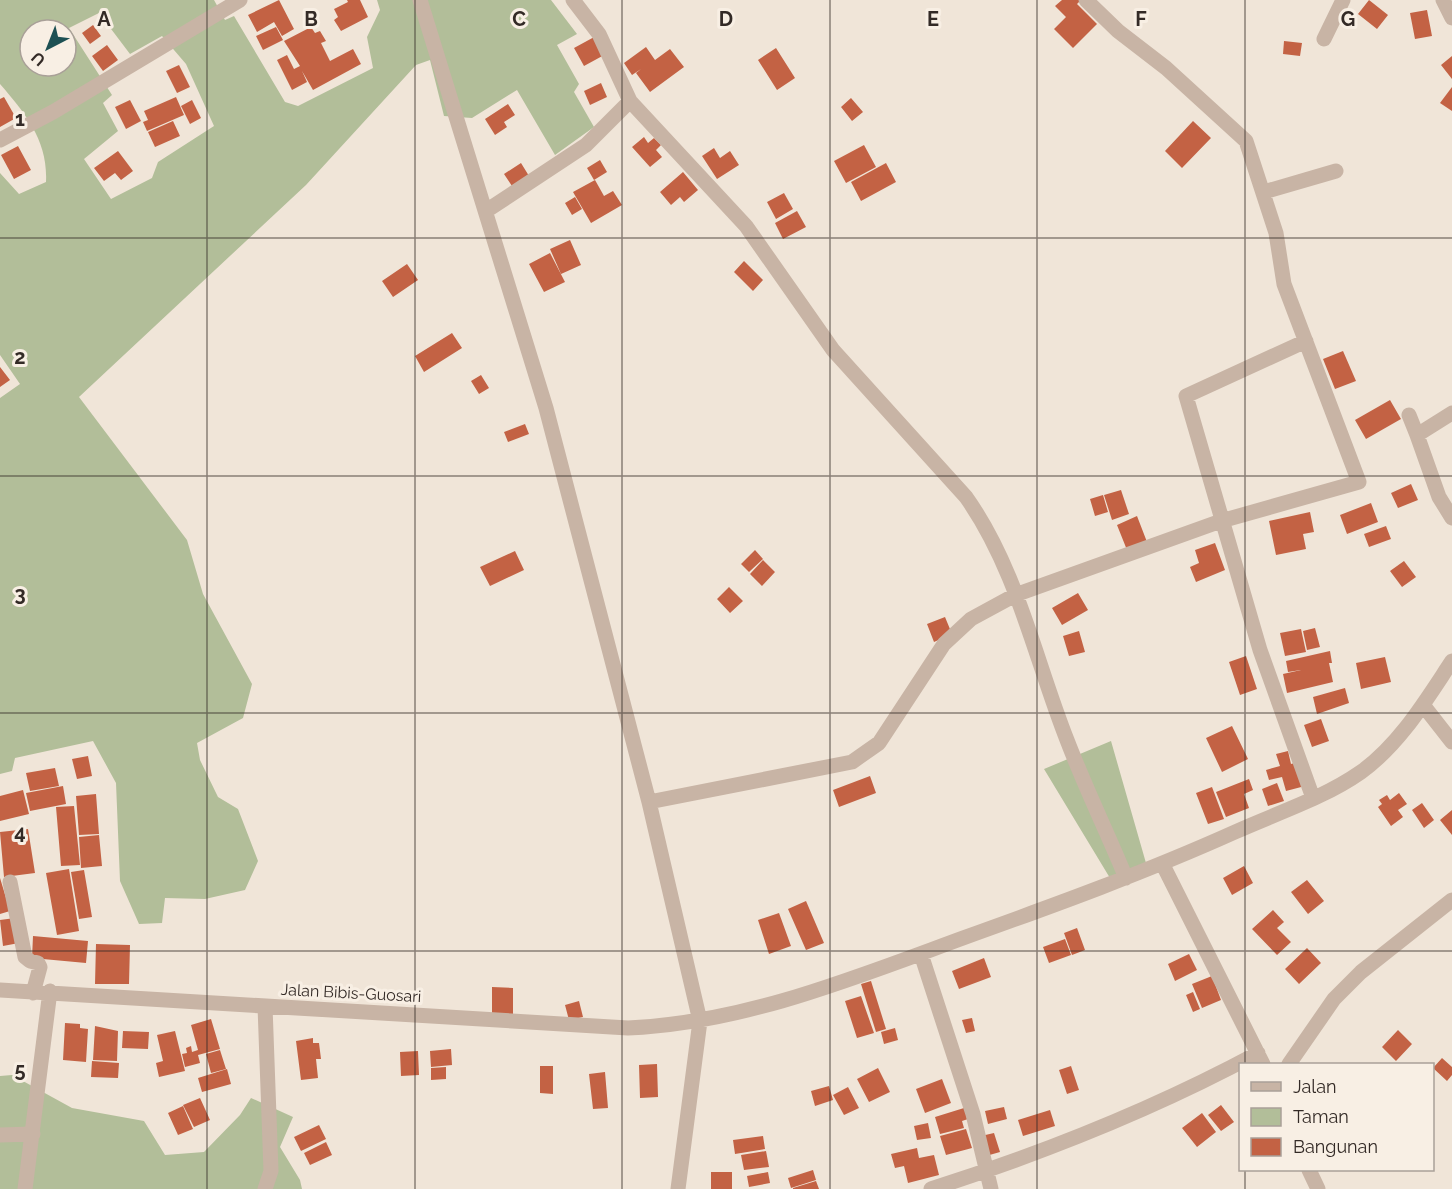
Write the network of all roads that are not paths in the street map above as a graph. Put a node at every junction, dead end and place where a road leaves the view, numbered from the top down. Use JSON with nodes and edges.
{"nodes":[{"id":1,"x":240,"y":0,"type":"edge"},
{"id":2,"x":420,"y":0,"type":"edge"},
{"id":3,"x":573,"y":0,"type":"edge"},
{"id":4,"x":1086,"y":0,"type":"edge"},
{"id":5,"x":1343,"y":0,"type":"edge"},
{"id":6,"x":1324,"y":39,"type":"dead end"},
{"id":7,"x":630,"y":101,"type":"junction"},
{"id":8,"x":0,"y":140,"type":"edge"},
{"id":9,"x":1336,"y":171,"type":"dead end"},
{"id":10,"x":1264,"y":192,"type":"junction"},
{"id":11,"x":486,"y":211,"type":"junction"},
{"id":12,"x":1306,"y":341,"type":"junction"},
{"id":13,"x":1452,"y":413,"type":"edge"},
{"id":14,"x":1409,"y":415,"type":"dead end"},
{"id":15,"x":1417,"y":435,"type":"junction"},
{"id":16,"x":1452,"y":518,"type":"edge"},
{"id":17,"x":1221,"y":521,"type":"junction"},
{"id":18,"x":1015,"y":595,"type":"junction"},
{"id":19,"x":1452,"y":662,"type":"edge"},
{"id":20,"x":1423,"y":705,"type":"junction"},
{"id":21,"x":1452,"y":742,"type":"edge"},
{"id":22,"x":1313,"y":798,"type":"junction"},
{"id":23,"x":650,"y":802,"type":"junction"},
{"id":24,"x":1163,"y":865,"type":"junction"},
{"id":25,"x":1126,"y":879,"type":"junction"},
{"id":26,"x":10,"y":882,"type":"dead end"},
{"id":27,"x":1452,"y":900,"type":"edge"},
{"id":28,"x":921,"y":954,"type":"junction"},
{"id":29,"x":0,"y":990,"type":"edge"},
{"id":30,"x":50,"y":991,"type":"junction"},
{"id":31,"x":33,"y":993,"type":"junction"},
{"id":32,"x":265,"y":1006,"type":"junction"},
{"id":33,"x":700,"y":1021,"type":"junction"},
{"id":34,"x":1261,"y":1059,"type":"edge"},
{"id":35,"x":1290,"y":1063,"type":"edge"},
{"id":36,"x":1239,"y":1069,"type":"edge"},
{"id":37,"x":33,"y":1134,"type":"junction"},
{"id":38,"x":0,"y":1136,"type":"edge"},
{"id":39,"x":987,"y":1171,"type":"junction"},
{"id":40,"x":1310,"y":1171,"type":"edge"},
{"id":41,"x":25,"y":1189,"type":"edge"},
{"id":42,"x":264,"y":1189,"type":"edge"},
{"id":43,"x":678,"y":1189,"type":"edge"},
{"id":44,"x":931,"y":1189,"type":"edge"},
{"id":45,"x":991,"y":1189,"type":"edge"},
{"id":46,"x":1318,"y":1189,"type":"edge"}],
"edges":[{"from":1,"to":8,"type":"street"},
{"from":2,"to":11,"type":"street"},
{"from":3,"to":7,"type":"street"},
{"from":4,"to":10,"type":"street"},
{"from":5,"to":6,"type":"street"},
{"from":7,"to":11,"type":"street"},
{"from":7,"to":18,"type":"street"},
{"from":9,"to":10,"type":"street"},
{"from":10,"to":12,"type":"street"},
{"from":11,"to":23,"type":"street"},
{"from":12,"to":17,"type":"street"},
{"from":12,"to":17,"type":"street"},
{"from":13,"to":15,"type":"street"},
{"from":14,"to":15,"type":"street"},
{"from":15,"to":16,"type":"street"},
{"from":17,"to":18,"type":"street"},
{"from":17,"to":22,"type":"street"},
{"from":18,"to":23,"type":"street"},
{"from":18,"to":25,"type":"street"},
{"from":19,"to":20,"type":"street","name":"Jalan Bibis-Guosari"},
{"from":20,"to":21,"type":"street"},
{"from":20,"to":22,"type":"street","name":"Jalan Bibis-Guosari"},
{"from":22,"to":24,"type":"street","name":"Jalan Bibis-Guosari"},
{"from":23,"to":33,"type":"street"},
{"from":24,"to":25,"type":"street","name":"Jalan Bibis-Guosari"},
{"from":24,"to":34,"type":"street"},
{"from":25,"to":28,"type":"street","name":"Jalan Bibis-Guosari"},
{"from":26,"to":31,"type":"street"},
{"from":27,"to":35,"type":"street"},
{"from":28,"to":33,"type":"street","name":"Jalan Bibis-Guosari"},
{"from":28,"to":39,"type":"street"},
{"from":29,"to":31,"type":"street","name":"Jalan Bibis-Guosari"},
{"from":30,"to":31,"type":"street","name":"Jalan Bibis-Guosari"},
{"from":30,"to":32,"type":"street","name":"Jalan Bibis-Guosari"},
{"from":30,"to":37,"type":"street"},
{"from":32,"to":33,"type":"street","name":"Jalan Bibis-Guosari"},
{"from":32,"to":42,"type":"street"},
{"from":33,"to":43,"type":"street"},
{"from":36,"to":39,"type":"street"},
{"from":37,"to":38,"type":"street"},
{"from":37,"to":41,"type":"street"},
{"from":39,"to":44,"type":"street"},
{"from":39,"to":45,"type":"street"},
{"from":40,"to":46,"type":"street"}]}
